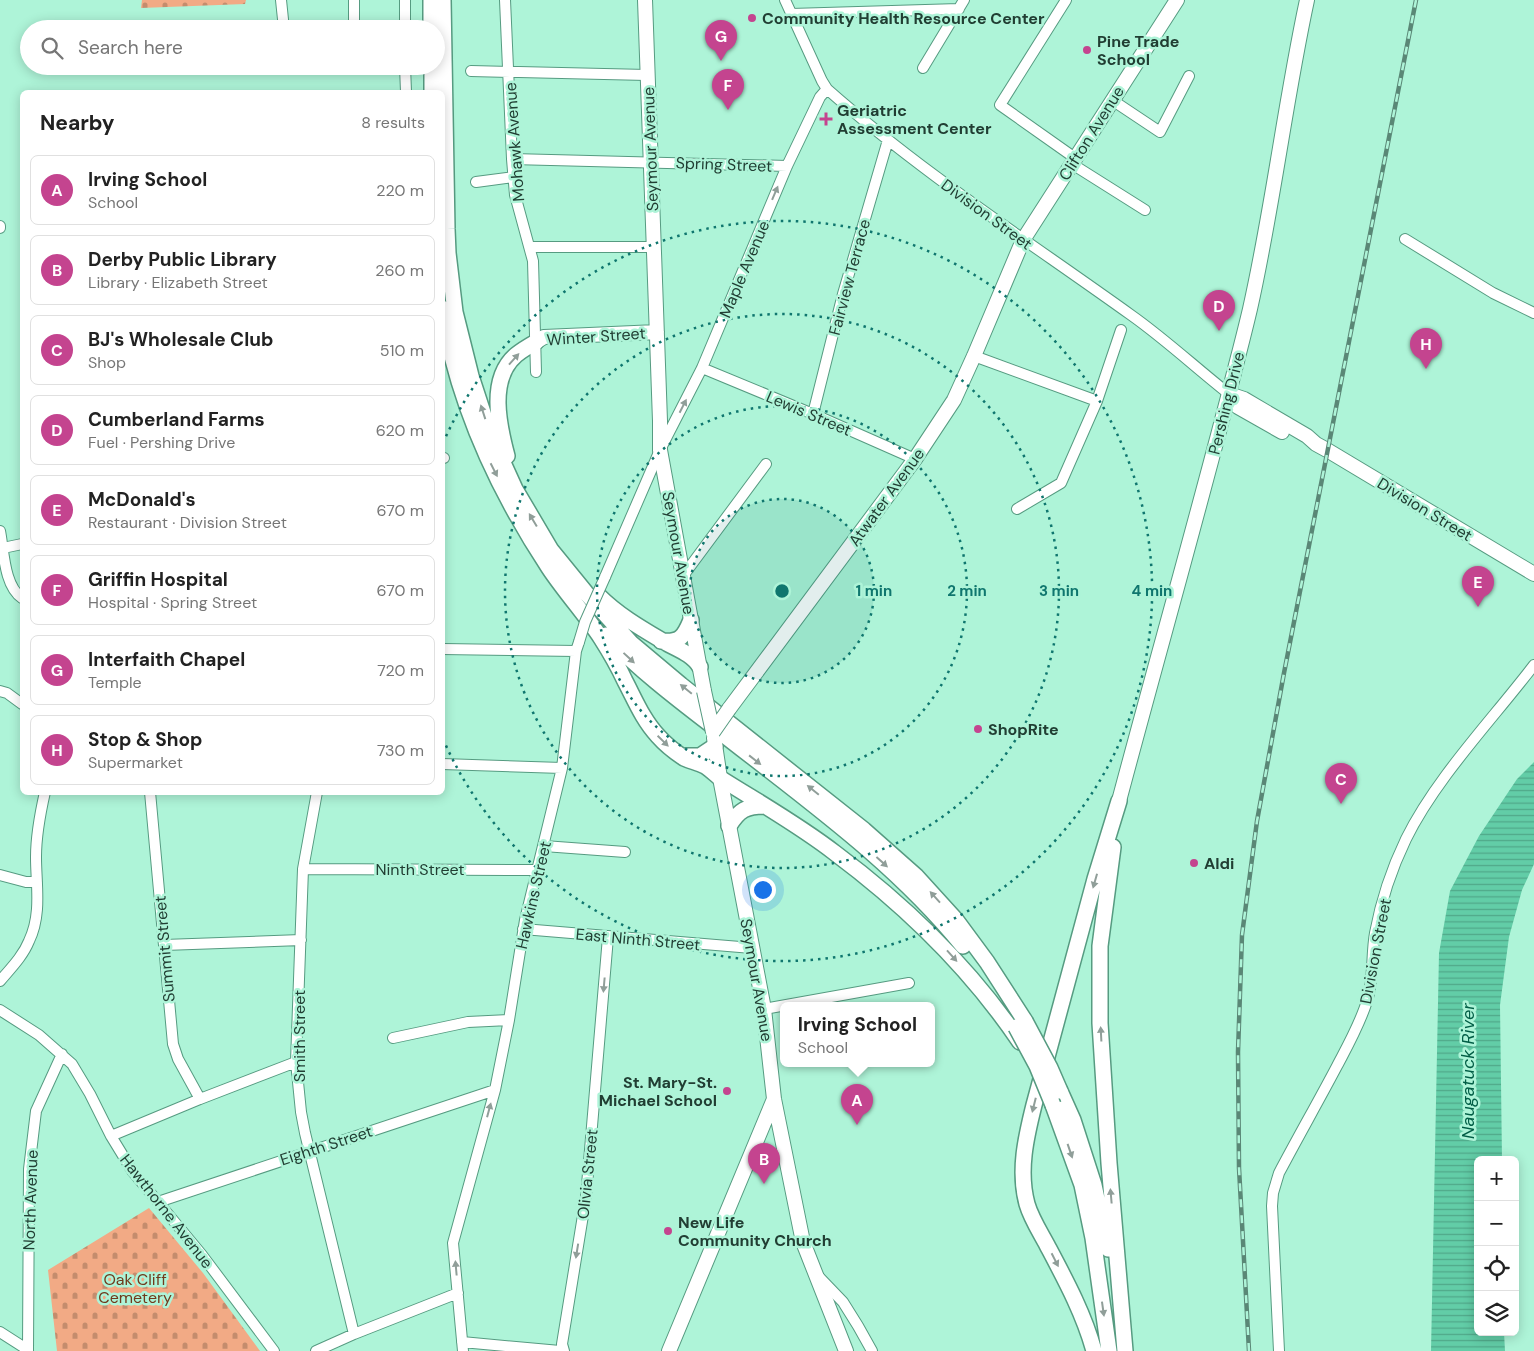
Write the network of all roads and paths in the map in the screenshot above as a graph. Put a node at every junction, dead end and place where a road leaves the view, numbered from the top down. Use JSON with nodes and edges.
{"nodes":[{"id":1,"x":281,"y":0,"type":"edge"},
{"id":2,"x":354,"y":0,"type":"edge"},
{"id":3,"x":405,"y":0,"type":"edge"},
{"id":4,"x":431,"y":0,"type":"edge"},
{"id":5,"x":443,"y":0,"type":"edge"},
{"id":6,"x":505,"y":0,"type":"edge"},
{"id":7,"x":645,"y":0,"type":"edge"},
{"id":8,"x":785,"y":0,"type":"edge"},
{"id":9,"x":1177,"y":0,"type":"edge"},
{"id":10,"x":1307,"y":0,"type":"edge"},
{"id":11,"x":1062,"y":1,"type":"edge"},
{"id":12,"x":962,"y":4,"type":"edge"},
{"id":13,"x":791,"y":14,"type":"junction"},
{"id":14,"x":283,"y":20,"type":"edge"},
{"id":15,"x":354,"y":20,"type":"edge"},
{"id":16,"x":405,"y":20,"type":"edge"},
{"id":17,"x":431,"y":20,"type":"edge"},
{"id":18,"x":443,"y":20,"type":"edge"},
{"id":19,"x":923,"y":68,"type":"dead end"},
{"id":20,"x":471,"y":72,"type":"dead end"},
{"id":21,"x":509,"y":73,"type":"junction"},
{"id":22,"x":406,"y":75,"type":"edge"},
{"id":23,"x":432,"y":75,"type":"edge"},
{"id":24,"x":444,"y":75,"type":"edge"},
{"id":25,"x":648,"y":75,"type":"junction"},
{"id":26,"x":1189,"y":76,"type":"dead end"},
{"id":27,"x":827,"y":88,"type":"junction"},
{"id":28,"x":406,"y":90,"type":"edge"},
{"id":29,"x":432,"y":90,"type":"edge"},
{"id":30,"x":444,"y":90,"type":"edge"},
{"id":31,"x":1112,"y":100,"type":"junction"},
{"id":32,"x":888,"y":140,"type":"junction"},
{"id":33,"x":445,"y":153,"type":"edge"},
{"id":34,"x":512,"y":159,"type":"junction"},
{"id":35,"x":1074,"y":161,"type":"junction"},
{"id":36,"x":651,"y":162,"type":"junction"},
{"id":37,"x":787,"y":166,"type":"junction"},
{"id":38,"x":514,"y":178,"type":"junction"},
{"id":39,"x":476,"y":182,"type":"dead end"},
{"id":40,"x":1146,"y":210,"type":"dead end"},
{"id":41,"x":1405,"y":239,"type":"dead end"},
{"id":42,"x":1023,"y":240,"type":"junction"},
{"id":43,"x":530,"y":247,"type":"junction"},
{"id":44,"x":654,"y":247,"type":"junction"},
{"id":45,"x":1534,"y":313,"type":"edge"},
{"id":46,"x":445,"y":327,"type":"edge"},
{"id":47,"x":1121,"y":330,"type":"dead end"},
{"id":48,"x":657,"y":332,"type":"junction"},
{"id":49,"x":536,"y":342,"type":"junction"},
{"id":50,"x":974,"y":356,"type":"junction"},
{"id":51,"x":702,"y":368,"type":"junction"},
{"id":52,"x":536,"y":372,"type":"dead end"},
{"id":53,"x":1229,"y":394,"type":"junction"},
{"id":54,"x":1097,"y":401,"type":"junction"},
{"id":55,"x":813,"y":414,"type":"junction"},
{"id":56,"x":660,"y":450,"type":"junction"},
{"id":57,"x":915,"y":460,"type":"junction"},
{"id":58,"x":766,"y":464,"type":"dead end"},
{"id":59,"x":515,"y":489,"type":"junction"},
{"id":60,"x":1017,"y":509,"type":"dead end"},
{"id":61,"x":0,"y":531,"type":"edge"},
{"id":62,"x":20,"y":544,"type":"edge"},
{"id":63,"x":3,"y":548,"type":"junction"},
{"id":64,"x":551,"y":550,"type":"junction"},
{"id":65,"x":550,"y":569,"type":"junction"},
{"id":66,"x":1534,"y":574,"type":"edge"},
{"id":67,"x":683,"y":576,"type":"junction"},
{"id":68,"x":20,"y":596,"type":"edge"},
{"id":69,"x":691,"y":620,"type":"junction"},
{"id":70,"x":661,"y":641,"type":"junction"},
{"id":71,"x":578,"y":646,"type":"junction"},
{"id":72,"x":445,"y":649,"type":"edge"},
{"id":73,"x":1534,"y":665,"type":"edge"},
{"id":74,"x":700,"y":667,"type":"junction"},
{"id":75,"x":0,"y":691,"type":"edge"},
{"id":76,"x":20,"y":702,"type":"edge"},
{"id":77,"x":714,"y":739,"type":"junction"},
{"id":78,"x":680,"y":754,"type":"junction"},
{"id":79,"x":445,"y":764,"type":"edge"},
{"id":80,"x":562,"y":768,"type":"junction"},
{"id":81,"x":720,"y":778,"type":"junction"},
{"id":82,"x":44,"y":795,"type":"edge"},
{"id":83,"x":150,"y":795,"type":"edge"},
{"id":84,"x":316,"y":795,"type":"edge"},
{"id":85,"x":1119,"y":801,"type":"junction"},
{"id":86,"x":765,"y":806,"type":"junction"},
{"id":87,"x":729,"y":826,"type":"junction"},
{"id":88,"x":544,"y":846,"type":"junction"},
{"id":89,"x":625,"y":852,"type":"dead end"},
{"id":90,"x":303,"y":869,"type":"junction"},
{"id":91,"x":538,"y":870,"type":"junction"},
{"id":92,"x":0,"y":875,"type":"edge"},
{"id":93,"x":37,"y":882,"type":"junction"},
{"id":94,"x":523,"y":930,"type":"junction"},
{"id":95,"x":608,"y":937,"type":"junction"},
{"id":96,"x":301,"y":940,"type":"junction"},
{"id":97,"x":164,"y":945,"type":"junction"},
{"id":98,"x":752,"y":948,"type":"junction"},
{"id":99,"x":0,"y":981,"type":"edge"},
{"id":100,"x":909,"y":983,"type":"dead end"},
{"id":101,"x":803,"y":1002,"type":"edge"},
{"id":102,"x":780,"y":1006,"type":"edge"},
{"id":103,"x":764,"y":1009,"type":"junction"},
{"id":104,"x":0,"y":1010,"type":"edge"},
{"id":105,"x":509,"y":1020,"type":"junction"},
{"id":106,"x":1018,"y":1026,"type":"junction"},
{"id":107,"x":393,"y":1038,"type":"dead end"},
{"id":108,"x":62,"y":1054,"type":"junction"},
{"id":109,"x":296,"y":1062,"type":"junction"},
{"id":110,"x":495,"y":1090,"type":"junction"},
{"id":111,"x":774,"y":1098,"type":"junction"},
{"id":112,"x":200,"y":1099,"type":"junction"},
{"id":113,"x":111,"y":1136,"type":"junction"},
{"id":114,"x":309,"y":1151,"type":"junction"},
{"id":115,"x":158,"y":1202,"type":"junction"},
{"id":116,"x":814,"y":1272,"type":"junction"},
{"id":117,"x":458,"y":1293,"type":"junction"},
{"id":118,"x":0,"y":1332,"type":"edge"},
{"id":119,"x":1122,"y":1332,"type":"junction"},
{"id":120,"x":354,"y":1334,"type":"junction"},
{"id":121,"x":462,"y":1347,"type":"edge"},
{"id":122,"x":28,"y":1350,"type":"edge"},
{"id":123,"x":274,"y":1351,"type":"edge"},
{"id":124,"x":316,"y":1351,"type":"edge"},
{"id":125,"x":560,"y":1351,"type":"edge"},
{"id":126,"x":564,"y":1351,"type":"edge"},
{"id":127,"x":669,"y":1351,"type":"edge"},
{"id":128,"x":846,"y":1351,"type":"edge"},
{"id":129,"x":872,"y":1351,"type":"edge"},
{"id":130,"x":1094,"y":1351,"type":"edge"},
{"id":131,"x":1109,"y":1351,"type":"edge"},
{"id":132,"x":1125,"y":1351,"type":"edge"},
{"id":133,"x":1279,"y":1351,"type":"edge"}],
"edges":[{"from":1,"to":14,"type":"street"},
{"from":2,"to":15,"type":"street"},
{"from":3,"to":16,"type":"street"},
{"from":4,"to":17,"type":"highway"},
{"from":18,"to":5,"type":"highway","one_way":true},
{"from":6,"to":21,"type":"street","name":"Mohawk Avenue"},
{"from":7,"to":25,"type":"main road","name":"Seymour Avenue"},
{"from":8,"to":13,"type":"street","name":"Division Street"},
{"from":9,"to":31,"type":"main road","name":"Clifton Avenue"},
{"from":10,"to":53,"type":"main road","name":"Pershing Drive"},
{"from":11,"to":35,"type":"street"},
{"from":12,"to":13,"type":"street"},
{"from":12,"to":19,"type":"street"},
{"from":13,"to":27,"type":"street","name":"Division Street"},
{"from":20,"to":21,"type":"street"},
{"from":21,"to":25,"type":"street"},
{"from":21,"to":34,"type":"street","name":"Mohawk Avenue"},
{"from":22,"to":28,"type":"street"},
{"from":23,"to":29,"type":"highway"},
{"from":30,"to":24,"type":"highway","one_way":true},
{"from":25,"to":36,"type":"main road","name":"Seymour Avenue"},
{"from":26,"to":31,"type":"street"},
{"from":27,"to":32,"type":"street","name":"Division Street"},
{"from":27,"to":37,"type":"street","name":"Maple Avenue"},
{"from":31,"to":35,"type":"main road","name":"Clifton Avenue"},
{"from":32,"to":42,"type":"street","name":"Division Street"},
{"from":32,"to":55,"type":"street","name":"Fairview Terrace"},
{"from":59,"to":33,"type":"highway","one_way":true},
{"from":34,"to":36,"type":"street","name":"Spring Street"},
{"from":34,"to":38,"type":"street","name":"Mohawk Avenue"},
{"from":35,"to":40,"type":"street"},
{"from":35,"to":42,"type":"main road","name":"Clifton Avenue"},
{"from":36,"to":37,"type":"street","name":"Spring Street"},
{"from":36,"to":44,"type":"main road","name":"Seymour Avenue"},
{"from":51,"to":37,"type":"street","name":"Maple Avenue","one_way":true},
{"from":38,"to":39,"type":"street"},
{"from":38,"to":43,"type":"street","name":"Mohawk Avenue"},
{"from":41,"to":45,"type":"street"},
{"from":42,"to":50,"type":"main road","name":"Atwater Avenue"},
{"from":42,"to":53,"type":"street","name":"Division Street"},
{"from":43,"to":44,"type":"street"},
{"from":43,"to":49,"type":"street","name":"Mohawk Avenue"},
{"from":44,"to":48,"type":"main road","name":"Seymour Avenue"},
{"from":46,"to":65,"type":"highway","one_way":true},
{"from":47,"to":54,"type":"street"},
{"from":48,"to":49,"type":"main road","name":"Winter Street"},
{"from":48,"to":56,"type":"main road","name":"Seymour Avenue"},
{"from":49,"to":52,"type":"street","name":"Mohawk Avenue"},
{"from":59,"to":49,"type":"highway","one_way":true},
{"from":50,"to":54,"type":"street"},
{"from":50,"to":57,"type":"main road","name":"Atwater Avenue"},
{"from":51,"to":55,"type":"street","name":"Lewis Street"},
{"from":56,"to":51,"type":"street","name":"Maple Avenue","one_way":true},
{"from":53,"to":66,"type":"main road","name":"Division Street"},
{"from":53,"to":85,"type":"main road","name":"Pershing Drive"},
{"from":54,"to":60,"type":"street"},
{"from":55,"to":57,"type":"street","name":"Lewis Street"},
{"from":56,"to":67,"type":"main road","name":"Seymour Avenue"},
{"from":56,"to":71,"type":"street","name":"Hawkins Street","bridge":true},
{"from":57,"to":77,"type":"main road","name":"Atwater Avenue","bridge":true},
{"from":58,"to":67,"type":"street"},
{"from":64,"to":59,"type":"highway","one_way":true},
{"from":61,"to":63,"type":"street"},
{"from":62,"to":63,"type":"street"},
{"from":63,"to":68,"type":"street"},
{"from":64,"to":70,"type":"highway"},
{"from":106,"to":64,"type":"highway","one_way":true},
{"from":65,"to":78,"type":"highway","one_way":true},
{"from":65,"to":106,"type":"highway","one_way":true},
{"from":67,"to":69,"type":"main road","name":"Seymour Avenue"},
{"from":69,"to":70,"type":"highway"},
{"from":69,"to":74,"type":"main road","name":"Seymour Avenue"},
{"from":70,"to":74,"type":"highway"},
{"from":71,"to":72,"type":"street"},
{"from":71,"to":80,"type":"street","name":"Hawkins Street"},
{"from":73,"to":133,"type":"street","name":"Division Street"},
{"from":74,"to":77,"type":"main road","name":"Seymour Avenue","bridge":true},
{"from":75,"to":76,"type":"street"},
{"from":77,"to":78,"type":"highway"},
{"from":77,"to":81,"type":"main road","name":"Seymour Avenue"},
{"from":78,"to":81,"type":"highway"},
{"from":79,"to":80,"type":"street"},
{"from":80,"to":88,"type":"street","name":"Hawkins Street"},
{"from":81,"to":86,"type":"highway"},
{"from":81,"to":87,"type":"main road","name":"Seymour Avenue"},
{"from":82,"to":93,"type":"street"},
{"from":83,"to":97,"type":"street","name":"Summit Street"},
{"from":84,"to":90,"type":"street","name":"Smith Street"},
{"from":119,"to":85,"type":"highway","one_way":true},
{"from":85,"to":130,"type":"highway","one_way":true},
{"from":86,"to":87,"type":"highway"},
{"from":86,"to":106,"type":"highway","one_way":true},
{"from":87,"to":98,"type":"main road","name":"Seymour Avenue"},
{"from":88,"to":89,"type":"street"},
{"from":88,"to":91,"type":"street","name":"Hawkins Street"},
{"from":90,"to":91,"type":"street","name":"Ninth Street"},
{"from":90,"to":96,"type":"street","name":"Smith Street"},
{"from":91,"to":94,"type":"street","name":"Hawkins Street"},
{"from":92,"to":93,"type":"street"},
{"from":93,"to":99,"type":"street"},
{"from":94,"to":95,"type":"street","name":"East Ninth Street"},
{"from":94,"to":105,"type":"street","name":"Hawkins Street"},
{"from":95,"to":98,"type":"street","name":"East Ninth Street"},
{"from":95,"to":126,"type":"street","name":"Olivia Street","one_way":true},
{"from":96,"to":97,"type":"street"},
{"from":96,"to":109,"type":"street","name":"Smith Street"},
{"from":97,"to":112,"type":"street","name":"Summit Street"},
{"from":98,"to":103,"type":"main road","name":"Seymour Avenue"},
{"from":100,"to":101,"type":"street"},
{"from":102,"to":103,"type":"street"},
{"from":103,"to":111,"type":"main road","name":"Seymour Avenue"},
{"from":104,"to":108,"type":"street","name":"Hawthorne Avenue"},
{"from":105,"to":107,"type":"street"},
{"from":105,"to":110,"type":"street","name":"Hawkins Street"},
{"from":106,"to":119,"type":"highway","bridge":true},
{"from":106,"to":131,"type":"highway","one_way":true,"bridge":true},
{"from":108,"to":113,"type":"street","name":"Hawthorne Avenue"},
{"from":108,"to":122,"type":"street","name":"North Avenue"},
{"from":109,"to":112,"type":"street"},
{"from":109,"to":114,"type":"street","name":"Smith Street"},
{"from":110,"to":114,"type":"street","name":"Eighth Street"},
{"from":117,"to":110,"type":"street","name":"Hawkins Street","one_way":true},
{"from":111,"to":116,"type":"main road","name":"Seymour Avenue"},
{"from":111,"to":127,"type":"main road"},
{"from":112,"to":113,"type":"street"},
{"from":113,"to":115,"type":"street","name":"Hawthorne Avenue"},
{"from":114,"to":115,"type":"street","name":"Eighth Street"},
{"from":114,"to":120,"type":"street","name":"Smith Street"},
{"from":115,"to":123,"type":"street","name":"Hawthorne Avenue"},
{"from":116,"to":128,"type":"main road","name":"Seymour Avenue"},
{"from":116,"to":129,"type":"street"},
{"from":117,"to":120,"type":"street"},
{"from":117,"to":121,"type":"street","name":"Hawkins Street"},
{"from":118,"to":122,"type":"street"},
{"from":119,"to":132,"type":"highway"},
{"from":120,"to":124,"type":"street"},
{"from":121,"to":125,"type":"street"}]}
